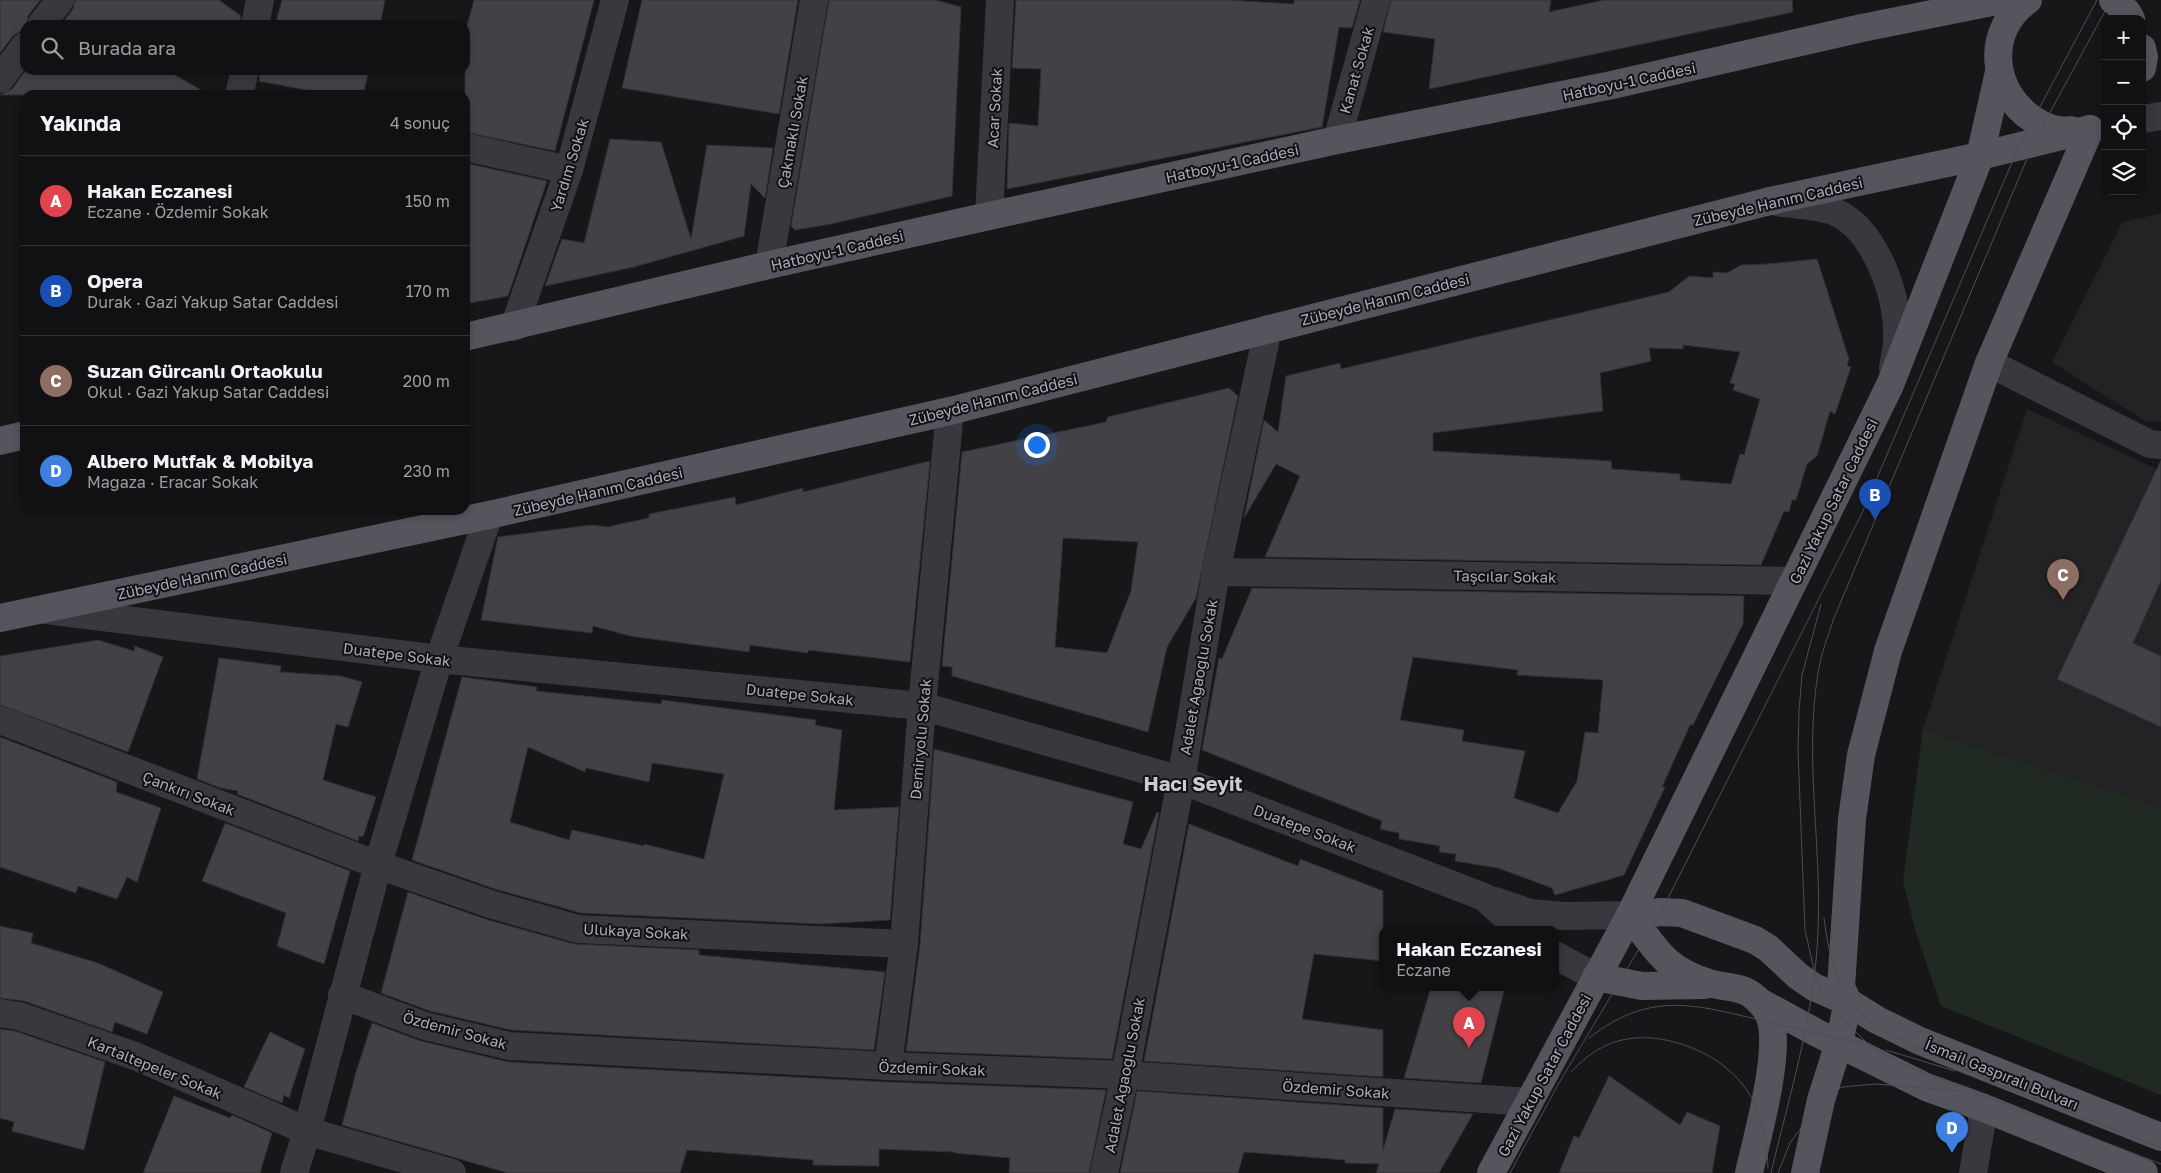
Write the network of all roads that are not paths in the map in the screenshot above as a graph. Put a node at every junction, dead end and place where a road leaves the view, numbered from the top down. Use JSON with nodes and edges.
{"nodes":[{"id":1,"x":60,"y":0,"type":"edge"},
{"id":2,"x":260,"y":0,"type":"edge"},
{"id":3,"x":615,"y":0,"type":"edge"},
{"id":4,"x":814,"y":0,"type":"edge"},
{"id":5,"x":1000,"y":0,"type":"edge"},
{"id":6,"x":1376,"y":0,"type":"edge"},
{"id":7,"x":2002,"y":0,"type":"edge"},
{"id":8,"x":2028,"y":0,"type":"edge"},
{"id":9,"x":2113,"y":0,"type":"edge"},
{"id":10,"x":2143,"y":0,"type":"edge"},
{"id":11,"x":2129,"y":15,"type":"edge"},
{"id":12,"x":2141,"y":15,"type":"edge"},
{"id":13,"x":45,"y":20,"type":"edge"},
{"id":14,"x":256,"y":20,"type":"edge"},
{"id":15,"x":20,"y":53,"type":"edge"},
{"id":16,"x":1999,"y":72,"type":"junction"},
{"id":17,"x":244,"y":75,"type":"edge"},
{"id":18,"x":0,"y":79,"type":"edge"},
{"id":19,"x":240,"y":90,"type":"edge"},
{"id":20,"x":2161,"y":116,"type":"edge"},
{"id":21,"x":2146,"y":118,"type":"edge"},
{"id":22,"x":2100,"y":125,"type":"edge"},
{"id":23,"x":1337,"y":140,"type":"junction"},
{"id":24,"x":470,"y":148,"type":"edge"},
{"id":25,"x":1980,"y":156,"type":"junction"},
{"id":26,"x":569,"y":170,"type":"junction"},
{"id":27,"x":1770,"y":201,"type":"junction"},
{"id":28,"x":988,"y":216,"type":"junction"},
{"id":29,"x":769,"y":265,"type":"junction"},
{"id":30,"x":514,"y":327,"type":"junction"},
{"id":31,"x":1268,"y":329,"type":"junction"},
{"id":32,"x":470,"y":336,"type":"edge"},
{"id":33,"x":1989,"y":363,"type":"junction"},
{"id":34,"x":1890,"y":385,"type":"junction"},
{"id":35,"x":950,"y":411,"type":"junction"},
{"id":36,"x":20,"y":436,"type":"edge"},
{"id":37,"x":0,"y":441,"type":"edge"},
{"id":38,"x":2161,"y":445,"type":"edge"},
{"id":39,"x":489,"y":515,"type":"junction"},
{"id":40,"x":1216,"y":572,"type":"junction"},
{"id":41,"x":1794,"y":581,"type":"junction"},
{"id":42,"x":42,"y":610,"type":"junction"},
{"id":43,"x":0,"y":618,"type":"edge"},
{"id":44,"x":439,"y":659,"type":"junction"},
{"id":45,"x":922,"y":706,"type":"junction"},
{"id":46,"x":0,"y":720,"type":"edge"},
{"id":47,"x":1181,"y":780,"type":"junction"},
{"id":48,"x":378,"y":865,"type":"junction"},
{"id":49,"x":1484,"y":897,"type":"junction"},
{"id":50,"x":1630,"y":915,"type":"junction"},
{"id":51,"x":1515,"y":926,"type":"edge"},
{"id":52,"x":904,"y":944,"type":"junction"},
{"id":53,"x":1559,"y":956,"type":"edge"},
{"id":54,"x":1596,"y":976,"type":"junction"},
{"id":55,"x":1712,"y":984,"type":"junction"},
{"id":56,"x":342,"y":995,"type":"junction"},
{"id":57,"x":1760,"y":1002,"type":"junction"},
{"id":58,"x":1848,"y":1002,"type":"junction"},
{"id":59,"x":0,"y":1012,"type":"edge"},
{"id":60,"x":1839,"y":1043,"type":"junction"},
{"id":61,"x":888,"y":1066,"type":"junction"},
{"id":62,"x":1125,"y":1075,"type":"junction"},
{"id":63,"x":1529,"y":1102,"type":"junction"},
{"id":64,"x":1984,"y":1108,"type":"junction"},
{"id":65,"x":307,"y":1131,"type":"junction"},
{"id":66,"x":2161,"y":1137,"type":"edge"},
{"id":67,"x":294,"y":1173,"type":"edge"},
{"id":68,"x":452,"y":1173,"type":"edge"},
{"id":69,"x":1104,"y":1173,"type":"edge"},
{"id":70,"x":1491,"y":1173,"type":"edge"},
{"id":71,"x":1749,"y":1173,"type":"edge"},
{"id":72,"x":1805,"y":1173,"type":"edge"},
{"id":73,"x":1973,"y":1173,"type":"edge"},
{"id":74,"x":2144,"y":1173,"type":"edge"}],
"edges":[{"from":1,"to":13,"type":"street"},
{"from":2,"to":14,"type":"street"},
{"from":3,"to":26,"type":"street","name":"Yardım Sokak"},
{"from":4,"to":29,"type":"street","name":"Çakmaklı Sokak"},
{"from":5,"to":28,"type":"street","name":"Acar Sokak"},
{"from":6,"to":23,"type":"street","name":"Kanat Sokak"},
{"from":7,"to":23,"type":"main road","name":"Hatboyu-1 Caddesi"},
{"from":8,"to":16,"type":"main road"},
{"from":9,"to":11,"type":"main road"},
{"from":10,"to":12,"type":"main road"},
{"from":15,"to":18,"type":"street"},
{"from":16,"to":22,"type":"main road"},
{"from":16,"to":25,"type":"main road","name":"Gazi Yakup Satar Caddesi"},
{"from":17,"to":19,"type":"street"},
{"from":20,"to":21,"type":"street"},
{"from":22,"to":25,"type":"main road","name":"Zübeyde Hanım Caddesi"},
{"from":22,"to":33,"type":"main road"},
{"from":23,"to":28,"type":"main road","name":"Hatboyu-1 Caddesi"},
{"from":24,"to":26,"type":"street"},
{"from":25,"to":27,"type":"main road","name":"Zübeyde Hanım Caddesi"},
{"from":25,"to":34,"type":"main road","name":"Gazi Yakup Satar Caddesi"},
{"from":26,"to":30,"type":"street","name":"Yardım Sokak"},
{"from":27,"to":31,"type":"main road","name":"Zübeyde Hanım Caddesi"},
{"from":27,"to":34,"type":"street"},
{"from":28,"to":29,"type":"main road","name":"Hatboyu-1 Caddesi"},
{"from":29,"to":30,"type":"main road","name":"Hatboyu-1 Caddesi"},
{"from":30,"to":32,"type":"main road","name":"Hatboyu-1 Caddesi"},
{"from":31,"to":35,"type":"main road","name":"Zübeyde Hanım Caddesi"},
{"from":31,"to":40,"type":"street","name":"Adalet Ağaoğlu Sokak"},
{"from":33,"to":38,"type":"street"},
{"from":33,"to":58,"type":"main road"},
{"from":34,"to":41,"type":"main road","name":"Gazi Yakup Satar Caddesi"},
{"from":35,"to":39,"type":"main road","name":"Zübeyde Hanım Caddesi"},
{"from":35,"to":45,"type":"street","name":"Demiryolu Sokak"},
{"from":36,"to":37,"type":"main road"},
{"from":39,"to":42,"type":"main road","name":"Zübeyde Hanım Caddesi"},
{"from":39,"to":44,"type":"street"},
{"from":40,"to":41,"type":"street","name":"Taşcılar Sokak"},
{"from":40,"to":47,"type":"street","name":"Adalet Ağaoğlu Sokak"},
{"from":41,"to":50,"type":"main road","name":"Gazi Yakup Satar Caddesi"},
{"from":42,"to":43,"type":"main road","name":"Zübeyde Hanım Caddesi"},
{"from":42,"to":44,"type":"street","name":"Duatepe Sokak"},
{"from":44,"to":45,"type":"street","name":"Duatepe Sokak"},
{"from":44,"to":48,"type":"street"},
{"from":45,"to":47,"type":"street","name":"Duatepe Sokak"},
{"from":45,"to":52,"type":"street","name":"Demiryolu Sokak"},
{"from":46,"to":48,"type":"street","name":"Çankırı Sokak"},
{"from":47,"to":49,"type":"street","name":"Duatepe Sokak"},
{"from":47,"to":62,"type":"street","name":"Adalet Ağaoğlu Sokak"},
{"from":48,"to":52,"type":"street","name":"Ulukaya Sokak"},
{"from":48,"to":56,"type":"street"},
{"from":49,"to":50,"type":"street"},
{"from":49,"to":51,"type":"street","name":"Duatepe Sokak"},
{"from":50,"to":54,"type":"main road","name":"Gazi Yakup Satar Caddesi"},
{"from":50,"to":55,"type":"main road"},
{"from":50,"to":58,"type":"main road","name":"İsmail Gaspıralı Bulvarı"},
{"from":52,"to":61,"type":"street","name":"Demiryolu Sokak"},
{"from":53,"to":54,"type":"street"},
{"from":54,"to":55,"type":"main road"},
{"from":54,"to":63,"type":"main road","name":"Gazi Yakup Satar Caddesi"},
{"from":55,"to":57,"type":"main road"},
{"from":56,"to":61,"type":"street","name":"Özdemir Sokak"},
{"from":56,"to":65,"type":"street"},
{"from":57,"to":60,"type":"main road"},
{"from":57,"to":71,"type":"main road"},
{"from":58,"to":60,"type":"main road"},
{"from":58,"to":66,"type":"main road","name":"İsmail Gaspıralı Bulvarı"},
{"from":59,"to":65,"type":"street","name":"Kartaltepeler Sokak"},
{"from":60,"to":64,"type":"main road"},
{"from":60,"to":72,"type":"main road"},
{"from":61,"to":62,"type":"street","name":"Özdemir Sokak"},
{"from":62,"to":63,"type":"street","name":"Özdemir Sokak"},
{"from":62,"to":69,"type":"street","name":"Adalet Ağaoğlu Sokak"},
{"from":63,"to":70,"type":"main road","name":"Gazi Yakup Satar Caddesi"},
{"from":64,"to":73,"type":"street"},
{"from":64,"to":74,"type":"main road"},
{"from":65,"to":67,"type":"street"},
{"from":65,"to":68,"type":"street","name":"Kartaltepeler Sokak"}]}
